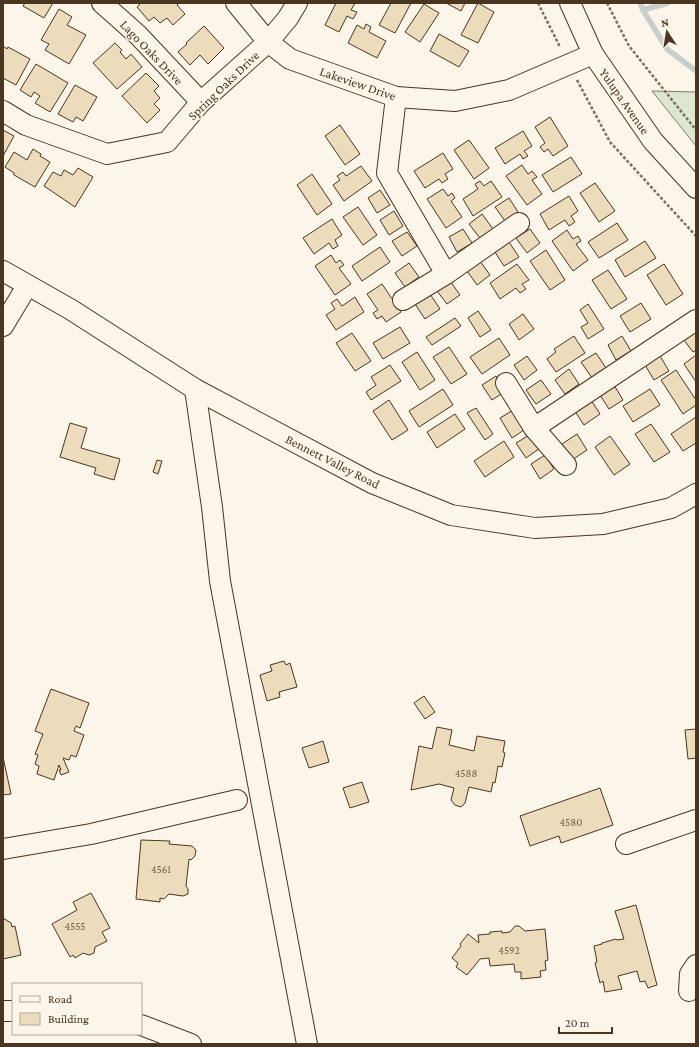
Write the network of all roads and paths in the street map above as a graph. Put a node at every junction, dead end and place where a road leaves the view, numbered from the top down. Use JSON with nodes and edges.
{"nodes":[{"id":1,"x":102,"y":3,"type":"edge"},
{"id":2,"x":236,"y":3,"type":"edge"},
{"id":3,"x":297,"y":3,"type":"edge"},
{"id":4,"x":538,"y":3,"type":"edge"},
{"id":5,"x":570,"y":3,"type":"edge"},
{"id":6,"x":607,"y":3,"type":"edge"},
{"id":7,"x":268,"y":42,"type":"junction"},
{"id":8,"x":593,"y":54,"type":"junction"},
{"id":9,"x":569,"y":64,"type":"junction"},
{"id":10,"x":396,"y":98,"type":"junction"},
{"id":11,"x":201,"y":102,"type":"junction"},
{"id":12,"x":3,"y":111,"type":"edge"},
{"id":13,"x":696,"y":130,"type":"edge"},
{"id":14,"x":696,"y":188,"type":"edge"},
{"id":15,"x":519,"y":223,"type":"dead end"},
{"id":16,"x":696,"y":236,"type":"edge"},
{"id":17,"x":3,"y":271,"type":"edge"},
{"id":18,"x":446,"y":274,"type":"junction"},
{"id":19,"x":27,"y":286,"type":"junction"},
{"id":20,"x":403,"y":300,"type":"dead end"},
{"id":21,"x":696,"y":320,"type":"edge"},
{"id":22,"x":3,"y":326,"type":"edge"},
{"id":23,"x":506,"y":383,"type":"dead end"},
{"id":24,"x":194,"y":390,"type":"junction"},
{"id":25,"x":534,"y":428,"type":"junction"},
{"id":26,"x":566,"y":465,"type":"dead end"},
{"id":27,"x":696,"y":494,"type":"edge"},
{"id":28,"x":237,"y":800,"type":"dead end"},
{"id":29,"x":696,"y":820,"type":"edge"},
{"id":30,"x":626,"y":844,"type":"dead end"},
{"id":31,"x":3,"y":850,"type":"edge"},
{"id":32,"x":696,"y":965,"type":"edge"},
{"id":33,"x":690,"y":991,"type":"dead end"},
{"id":34,"x":142,"y":1025,"type":"edge"},
{"id":35,"x":191,"y":1044,"type":"edge"},
{"id":36,"x":307,"y":1044,"type":"edge"}],
"edges":[{"from":1,"to":11,"type":"street","name":"Lago Oaks Drive"},
{"from":2,"to":7,"type":"street","name":"Lakeview Drive"},
{"from":3,"to":7,"type":"street","name":"Spring Oaks Drive"},
{"from":4,"to":9,"type":"path"},
{"from":5,"to":8,"type":"street","name":"Yulupa Avenue"},
{"from":6,"to":13,"type":"path"},
{"from":7,"to":10,"type":"street","name":"Lakeview Drive"},
{"from":7,"to":11,"type":"street","name":"Spring Oaks Drive"},
{"from":8,"to":9,"type":"street","name":"Lakeview Drive"},
{"from":8,"to":14,"type":"street","name":"Yulupa Avenue"},
{"from":9,"to":10,"type":"street","name":"Lakeview Drive"},
{"from":9,"to":16,"type":"path"},
{"from":10,"to":18,"type":"street"},
{"from":11,"to":12,"type":"street","name":"Spring Oaks Drive"},
{"from":15,"to":18,"type":"street"},
{"from":17,"to":19,"type":"street","name":"Bennett Valley Road"},
{"from":18,"to":20,"type":"street"},
{"from":19,"to":22,"type":"street"},
{"from":19,"to":24,"type":"street","name":"Bennett Valley Road"},
{"from":21,"to":25,"type":"street"},
{"from":23,"to":25,"type":"street"},
{"from":24,"to":27,"type":"street","name":"Bennett Valley Road"},
{"from":24,"to":36,"type":"street"},
{"from":25,"to":26,"type":"street"},
{"from":28,"to":31,"type":"street"},
{"from":29,"to":30,"type":"street"},
{"from":32,"to":33,"type":"street"},
{"from":34,"to":35,"type":"street"}]}
